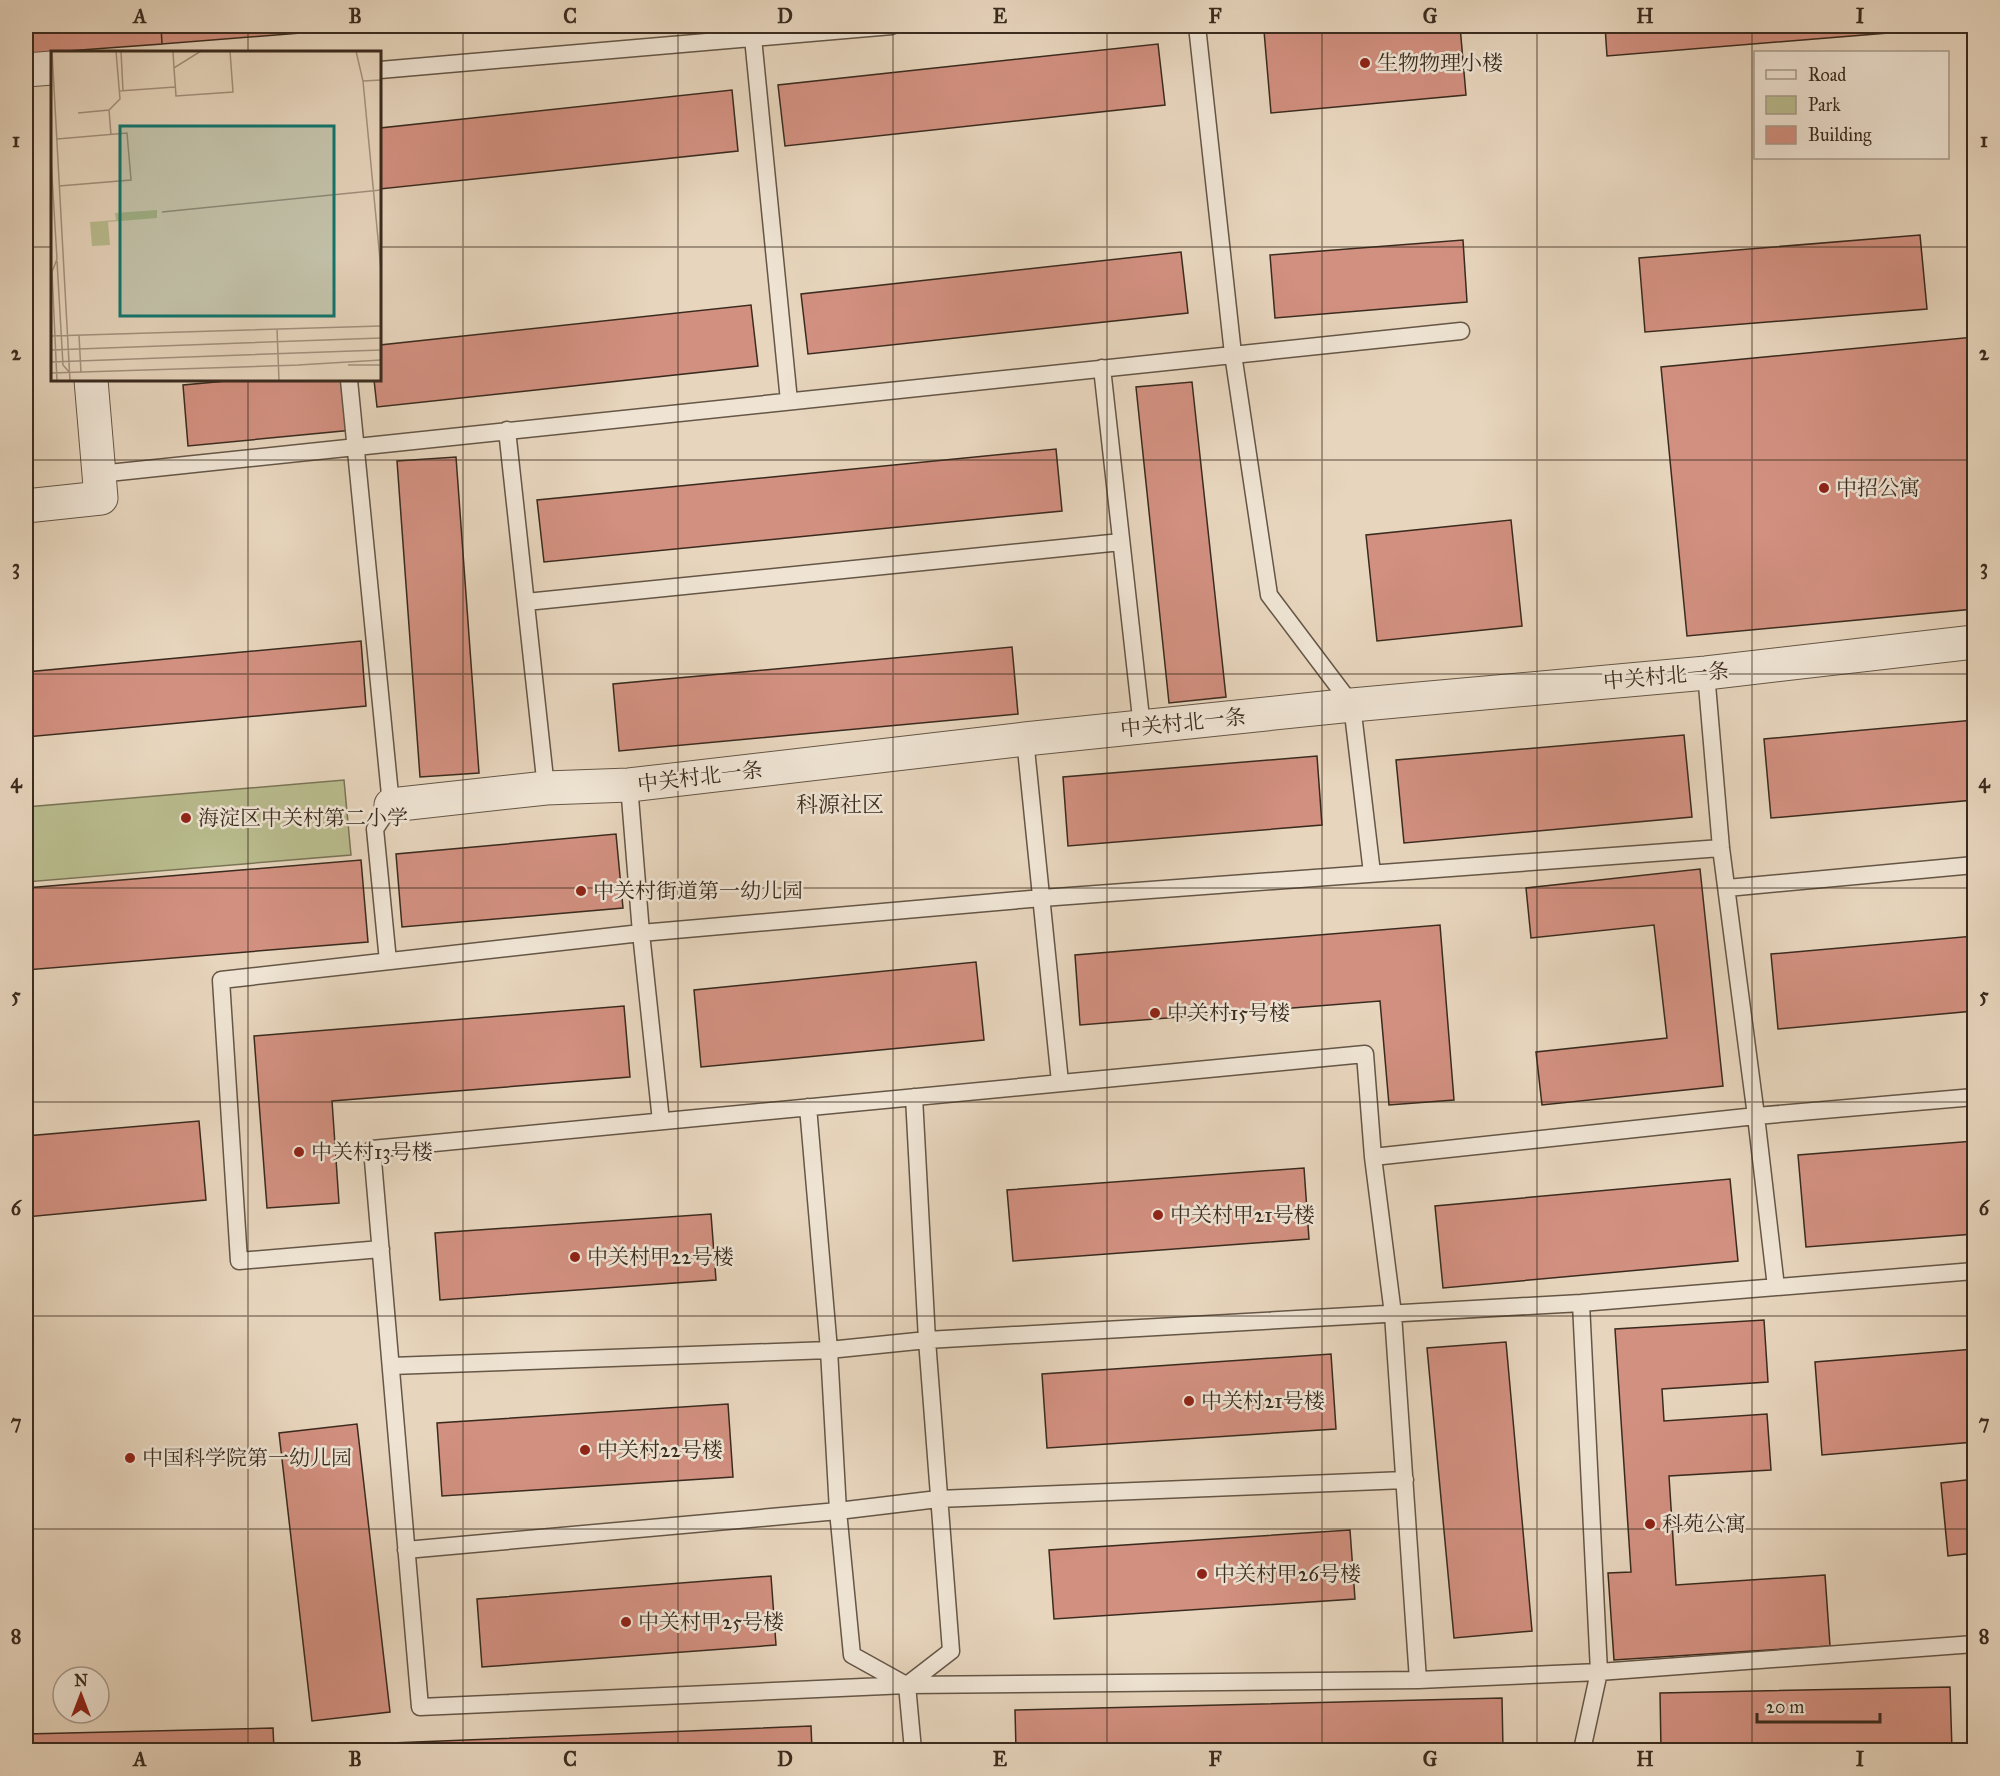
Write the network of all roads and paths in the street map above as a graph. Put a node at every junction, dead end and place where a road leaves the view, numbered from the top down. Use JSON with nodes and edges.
{"nodes":[{"id":1,"x":892,"y":26,"type":"edge"},
{"id":2,"x":1197,"y":26,"type":"edge"},
{"id":3,"x":727,"y":33,"type":"edge"},
{"id":4,"x":753,"y":38,"type":"junction"},
{"id":5,"x":51,"y":68,"type":"edge"},
{"id":6,"x":26,"y":70,"type":"edge"},
{"id":7,"x":381,"y":70,"type":"edge"},
{"id":8,"x":1461,"y":331,"type":"dead end"},
{"id":9,"x":1233,"y":354,"type":"junction"},
{"id":10,"x":1102,"y":368,"type":"junction"},
{"id":11,"x":91,"y":381,"type":"edge"},
{"id":12,"x":349,"y":381,"type":"edge"},
{"id":13,"x":789,"y":401,"type":"junction"},
{"id":14,"x":507,"y":430,"type":"junction"},
{"id":15,"x":355,"y":446,"type":"junction"},
{"id":16,"x":99,"y":474,"type":"junction"},
{"id":17,"x":26,"y":506,"type":"edge"},
{"id":18,"x":1122,"y":542,"type":"junction"},
{"id":19,"x":526,"y":602,"type":"junction"},
{"id":20,"x":1974,"y":642,"type":"edge"},
{"id":21,"x":1706,"y":673,"type":"junction"},
{"id":22,"x":1352,"y":705,"type":"junction"},
{"id":23,"x":1142,"y":727,"type":"junction"},
{"id":24,"x":1025,"y":739,"type":"junction"},
{"id":25,"x":629,"y":785,"type":"junction"},
{"id":26,"x":546,"y":789,"type":"junction"},
{"id":27,"x":391,"y":805,"type":"junction"},
{"id":28,"x":1721,"y":848,"type":"junction"},
{"id":29,"x":1974,"y":864,"type":"edge"},
{"id":30,"x":1372,"y":873,"type":"junction"},
{"id":31,"x":1727,"y":888,"type":"junction"},
{"id":32,"x":1042,"y":898,"type":"junction"},
{"id":33,"x":641,"y":933,"type":"junction"},
{"id":34,"x":388,"y":961,"type":"junction"},
{"id":35,"x":1060,"y":1082,"type":"junction"},
{"id":36,"x":914,"y":1096,"type":"junction"},
{"id":37,"x":1974,"y":1097,"type":"edge"},
{"id":38,"x":808,"y":1107,"type":"junction"},
{"id":39,"x":1756,"y":1116,"type":"junction"},
{"id":40,"x":661,"y":1121,"type":"junction"},
{"id":41,"x":1373,"y":1157,"type":"junction"},
{"id":42,"x":381,"y":1249,"type":"junction"},
{"id":43,"x":1974,"y":1272,"type":"edge"},
{"id":44,"x":1776,"y":1287,"type":"junction"},
{"id":45,"x":1581,"y":1303,"type":"junction"},
{"id":46,"x":1393,"y":1314,"type":"junction"},
{"id":47,"x":927,"y":1340,"type":"junction"},
{"id":48,"x":829,"y":1350,"type":"junction"},
{"id":49,"x":391,"y":1366,"type":"junction"},
{"id":50,"x":1405,"y":1480,"type":"junction"},
{"id":51,"x":938,"y":1499,"type":"junction"},
{"id":52,"x":838,"y":1511,"type":"junction"},
{"id":53,"x":406,"y":1550,"type":"junction"},
{"id":54,"x":1974,"y":1644,"type":"edge"},
{"id":55,"x":1599,"y":1672,"type":"junction"},
{"id":56,"x":1419,"y":1680,"type":"junction"},
{"id":57,"x":907,"y":1685,"type":"junction"},
{"id":58,"x":913,"y":1750,"type":"edge"},
{"id":59,"x":1582,"y":1750,"type":"edge"}],
"edges":[{"from":1,"to":4,"type":"lane"},
{"from":2,"to":9,"type":"lane"},
{"from":3,"to":4,"type":"lane"},
{"from":3,"to":7,"type":"lane"},
{"from":4,"to":13,"type":"lane"},
{"from":5,"to":6,"type":"street"},
{"from":8,"to":9,"type":"lane"},
{"from":9,"to":10,"type":"lane"},
{"from":9,"to":22,"type":"lane"},
{"from":10,"to":13,"type":"lane"},
{"from":10,"to":18,"type":"lane"},
{"from":11,"to":16,"type":"street"},
{"from":12,"to":15,"type":"lane"},
{"from":13,"to":14,"type":"lane"},
{"from":14,"to":15,"type":"lane"},
{"from":14,"to":19,"type":"lane"},
{"from":15,"to":16,"type":"lane"},
{"from":15,"to":27,"type":"lane"},
{"from":16,"to":17,"type":"street"},
{"from":18,"to":19,"type":"lane"},
{"from":18,"to":23,"type":"lane"},
{"from":19,"to":26,"type":"lane"},
{"from":20,"to":21,"type":"street","name":"中关村北一条"},
{"from":21,"to":22,"type":"street","name":"中关村北一条"},
{"from":21,"to":28,"type":"lane"},
{"from":22,"to":23,"type":"street","name":"中关村北一条"},
{"from":22,"to":30,"type":"lane"},
{"from":23,"to":24,"type":"street","name":"中关村北一条"},
{"from":24,"to":25,"type":"street","name":"中关村北一条"},
{"from":24,"to":32,"type":"lane"},
{"from":25,"to":26,"type":"street","name":"中关村北一条"},
{"from":25,"to":33,"type":"lane"},
{"from":26,"to":27,"type":"street","name":"中关村北一条"},
{"from":27,"to":34,"type":"lane"},
{"from":28,"to":30,"type":"lane"},
{"from":28,"to":31,"type":"lane"},
{"from":29,"to":31,"type":"lane"},
{"from":30,"to":32,"type":"lane"},
{"from":31,"to":39,"type":"lane"},
{"from":32,"to":33,"type":"lane"},
{"from":32,"to":35,"type":"lane"},
{"from":33,"to":34,"type":"lane"},
{"from":33,"to":40,"type":"lane"},
{"from":34,"to":42,"type":"lane"},
{"from":35,"to":36,"type":"lane"},
{"from":35,"to":41,"type":"lane"},
{"from":36,"to":38,"type":"lane"},
{"from":36,"to":47,"type":"lane"},
{"from":37,"to":39,"type":"lane"},
{"from":38,"to":40,"type":"lane"},
{"from":38,"to":48,"type":"lane"},
{"from":39,"to":41,"type":"lane"},
{"from":39,"to":44,"type":"lane"},
{"from":40,"to":42,"type":"lane"},
{"from":41,"to":46,"type":"lane"},
{"from":42,"to":49,"type":"lane"},
{"from":43,"to":44,"type":"lane"},
{"from":44,"to":45,"type":"lane"},
{"from":45,"to":46,"type":"lane"},
{"from":45,"to":55,"type":"lane"},
{"from":46,"to":47,"type":"lane"},
{"from":46,"to":50,"type":"lane"},
{"from":47,"to":48,"type":"lane"},
{"from":47,"to":51,"type":"lane"},
{"from":48,"to":49,"type":"lane"},
{"from":48,"to":52,"type":"lane"},
{"from":49,"to":53,"type":"lane"},
{"from":50,"to":51,"type":"lane"},
{"from":50,"to":56,"type":"lane"},
{"from":51,"to":52,"type":"lane"},
{"from":51,"to":57,"type":"lane"},
{"from":52,"to":53,"type":"lane"},
{"from":52,"to":57,"type":"lane"},
{"from":53,"to":57,"type":"lane"},
{"from":54,"to":55,"type":"lane"},
{"from":55,"to":56,"type":"lane"},
{"from":55,"to":59,"type":"lane"},
{"from":56,"to":57,"type":"lane"},
{"from":57,"to":58,"type":"lane"}]}
